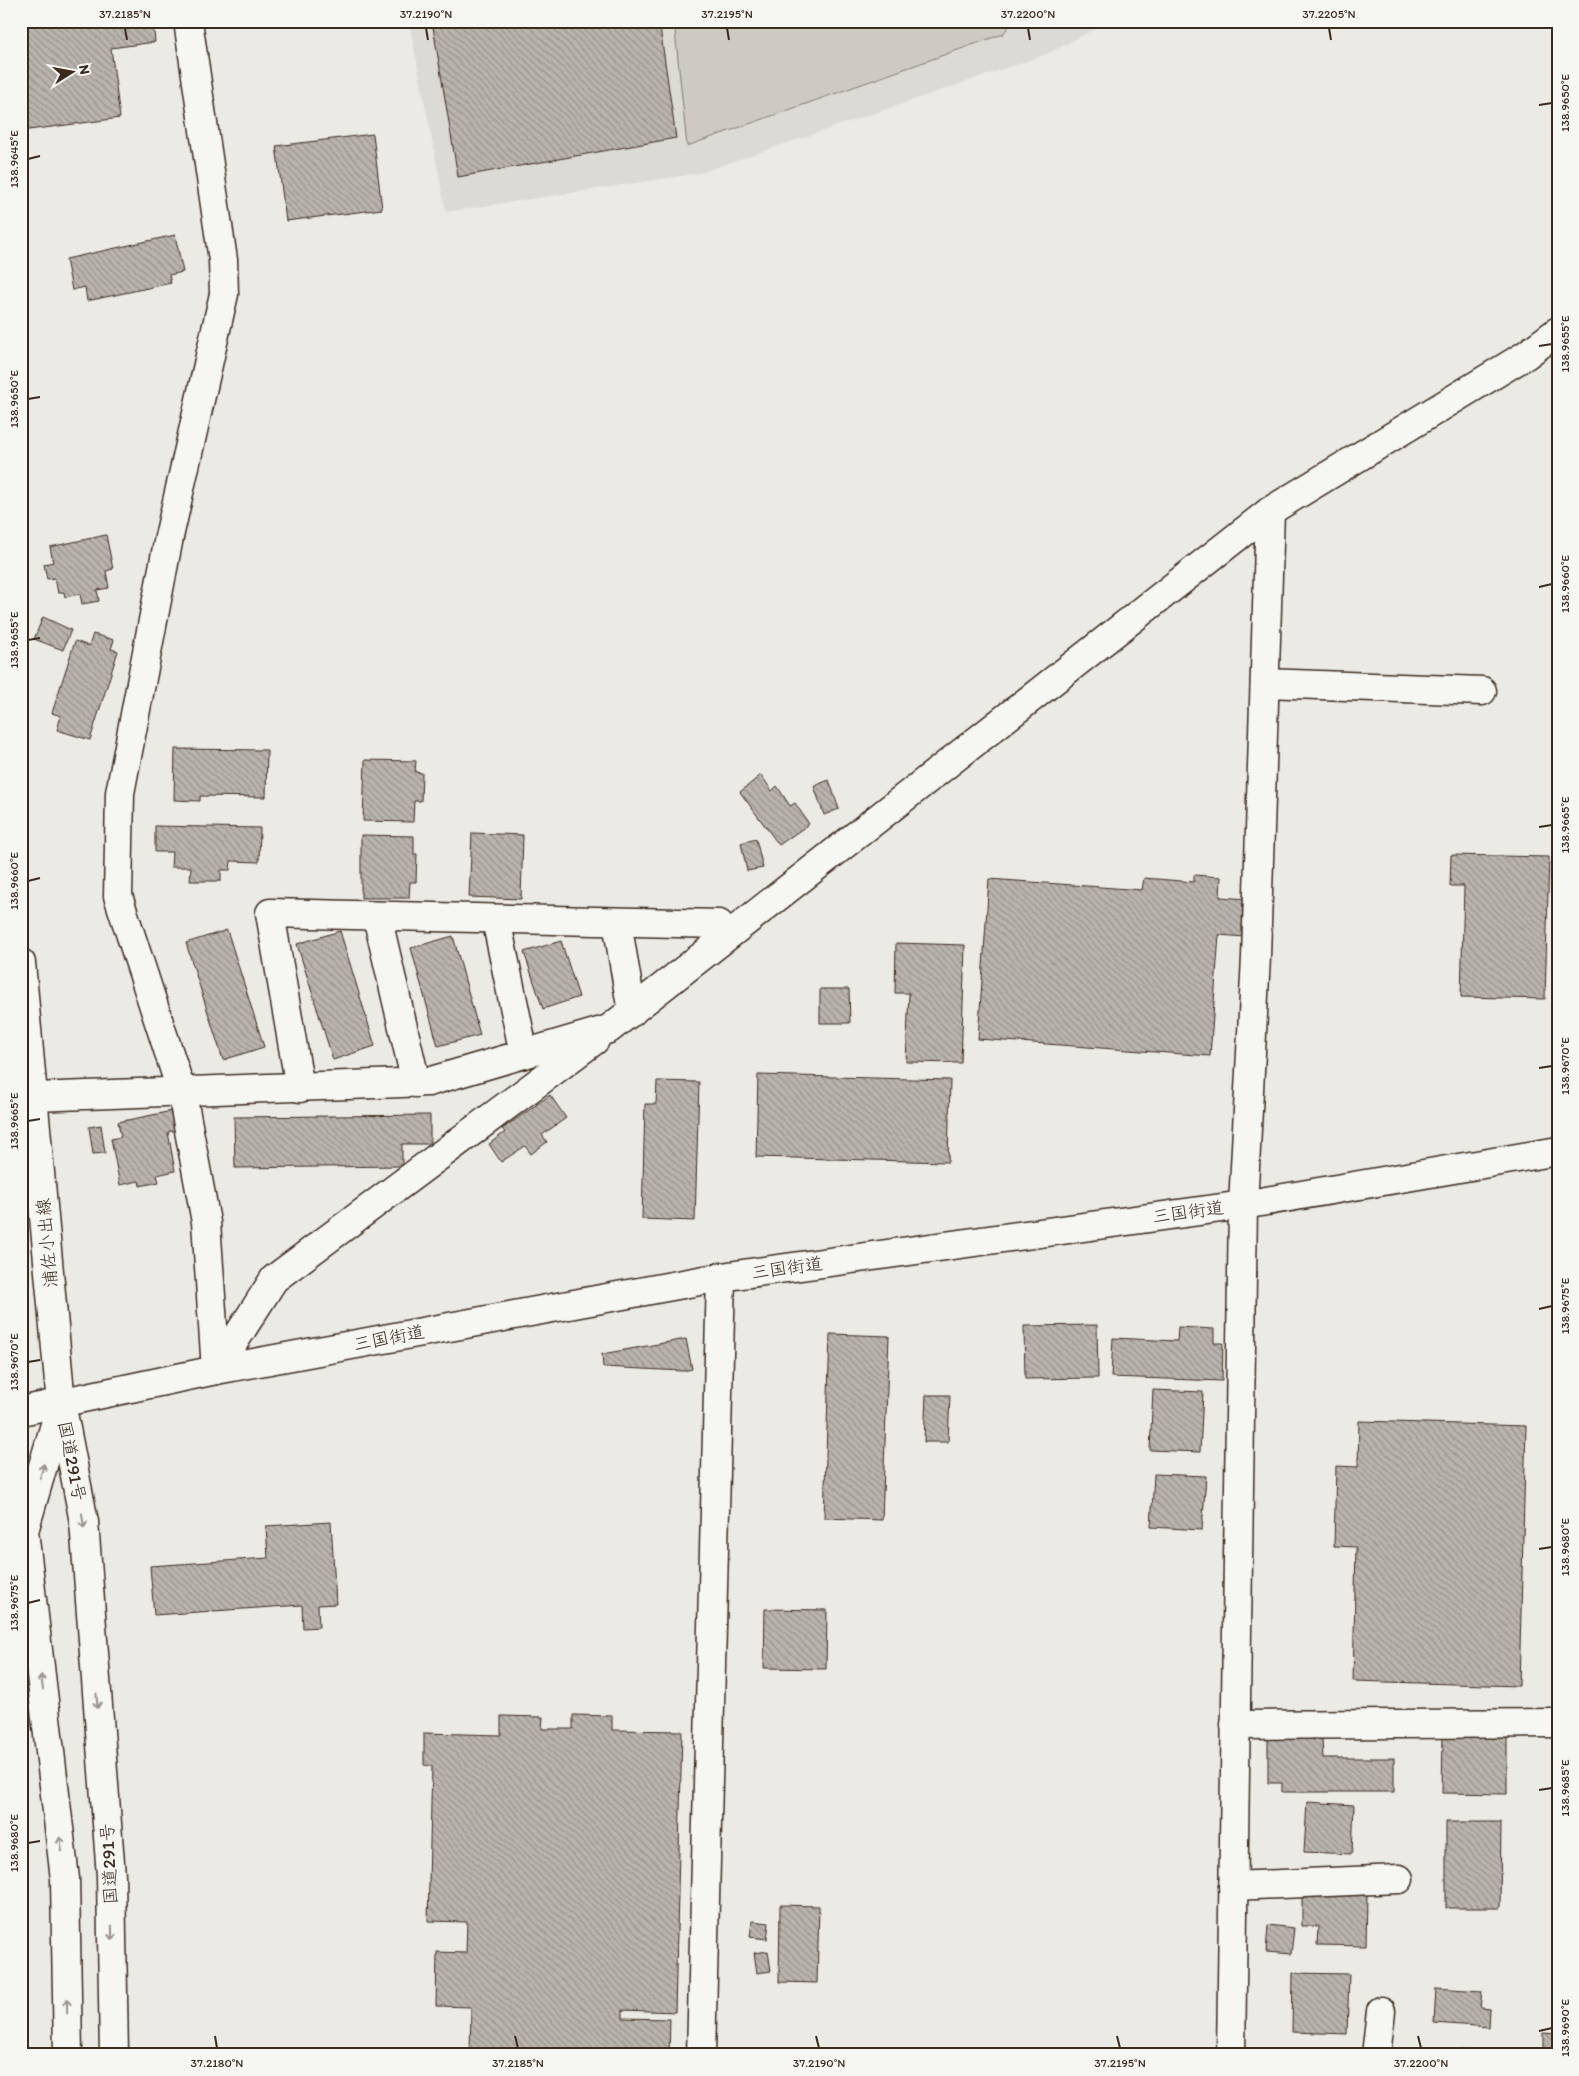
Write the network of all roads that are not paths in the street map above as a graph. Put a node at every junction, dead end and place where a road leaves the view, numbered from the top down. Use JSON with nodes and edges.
{"nodes":[{"id":1,"x":188,"y":21,"type":"edge"},
{"id":2,"x":1558,"y":331,"type":"edge"},
{"id":3,"x":1270,"y":510,"type":"junction"},
{"id":4,"x":1265,"y":682,"type":"junction"},
{"id":5,"x":1482,"y":691,"type":"dead end"},
{"id":6,"x":377,"y":916,"type":"junction"},
{"id":7,"x":496,"y":919,"type":"junction"},
{"id":8,"x":617,"y":922,"type":"junction"},
{"id":9,"x":719,"y":924,"type":"dead end"},
{"id":10,"x":21,"y":963,"type":"edge"},
{"id":11,"x":632,"y":1012,"type":"junction"},
{"id":12,"x":609,"y":1030,"type":"junction"},
{"id":13,"x":524,"y":1054,"type":"junction"},
{"id":14,"x":416,"y":1083,"type":"junction"},
{"id":15,"x":300,"y":1088,"type":"junction"},
{"id":16,"x":182,"y":1093,"type":"junction"},
{"id":17,"x":28,"y":1094,"type":"edge"},
{"id":18,"x":1558,"y":1151,"type":"edge"},
{"id":19,"x":1243,"y":1204,"type":"junction"},
{"id":20,"x":720,"y":1277,"type":"junction"},
{"id":21,"x":216,"y":1370,"type":"junction"},
{"id":22,"x":61,"y":1404,"type":"junction"},
{"id":23,"x":21,"y":1411,"type":"edge"},
{"id":24,"x":1558,"y":1723,"type":"edge"},
{"id":25,"x":1236,"y":1725,"type":"junction"},
{"id":26,"x":1399,"y":1879,"type":"dead end"},
{"id":27,"x":1233,"y":1886,"type":"junction"},
{"id":28,"x":1381,"y":2011,"type":"dead end"},
{"id":29,"x":68,"y":2055,"type":"edge"},
{"id":30,"x":114,"y":2055,"type":"edge"},
{"id":31,"x":701,"y":2055,"type":"edge"},
{"id":32,"x":1231,"y":2055,"type":"edge"},
{"id":33,"x":1376,"y":2055,"type":"edge"}],
"edges":[{"from":1,"to":16,"type":"main road"},
{"from":2,"to":3,"type":"main road"},
{"from":3,"to":4,"type":"main road"},
{"from":3,"to":11,"type":"main road"},
{"from":4,"to":5,"type":"main road"},
{"from":4,"to":19,"type":"main road"},
{"from":6,"to":7,"type":"main road"},
{"from":6,"to":14,"type":"main road"},
{"from":6,"to":15,"type":"main road"},
{"from":7,"to":8,"type":"main road"},
{"from":7,"to":13,"type":"main road"},
{"from":8,"to":9,"type":"main road"},
{"from":8,"to":11,"type":"main road"},
{"from":10,"to":17,"type":"main road","name":"浦佐小出線"},
{"from":11,"to":12,"type":"main road"},
{"from":12,"to":13,"type":"main road"},
{"from":12,"to":21,"type":"main road"},
{"from":13,"to":14,"type":"main road"},
{"from":14,"to":15,"type":"main road"},
{"from":15,"to":16,"type":"main road"},
{"from":16,"to":17,"type":"main road"},
{"from":16,"to":21,"type":"main road"},
{"from":17,"to":22,"type":"main road","name":"浦佐小出線"},
{"from":18,"to":19,"type":"main road","name":"三国街道"},
{"from":19,"to":20,"type":"main road","name":"三国街道"},
{"from":19,"to":25,"type":"main road"},
{"from":20,"to":21,"type":"main road","name":"三国街道"},
{"from":20,"to":31,"type":"main road"},
{"from":21,"to":22,"type":"main road","name":"三国街道"},
{"from":22,"to":23,"type":"main road","name":"三国街道"},
{"from":29,"to":22,"type":"main road","name":"国道291号","one_way":true},
{"from":22,"to":30,"type":"main road","name":"国道291号","one_way":true},
{"from":24,"to":25,"type":"main road"},
{"from":25,"to":27,"type":"main road"},
{"from":26,"to":27,"type":"main road"},
{"from":27,"to":32,"type":"main road"},
{"from":28,"to":33,"type":"main road"}]}
